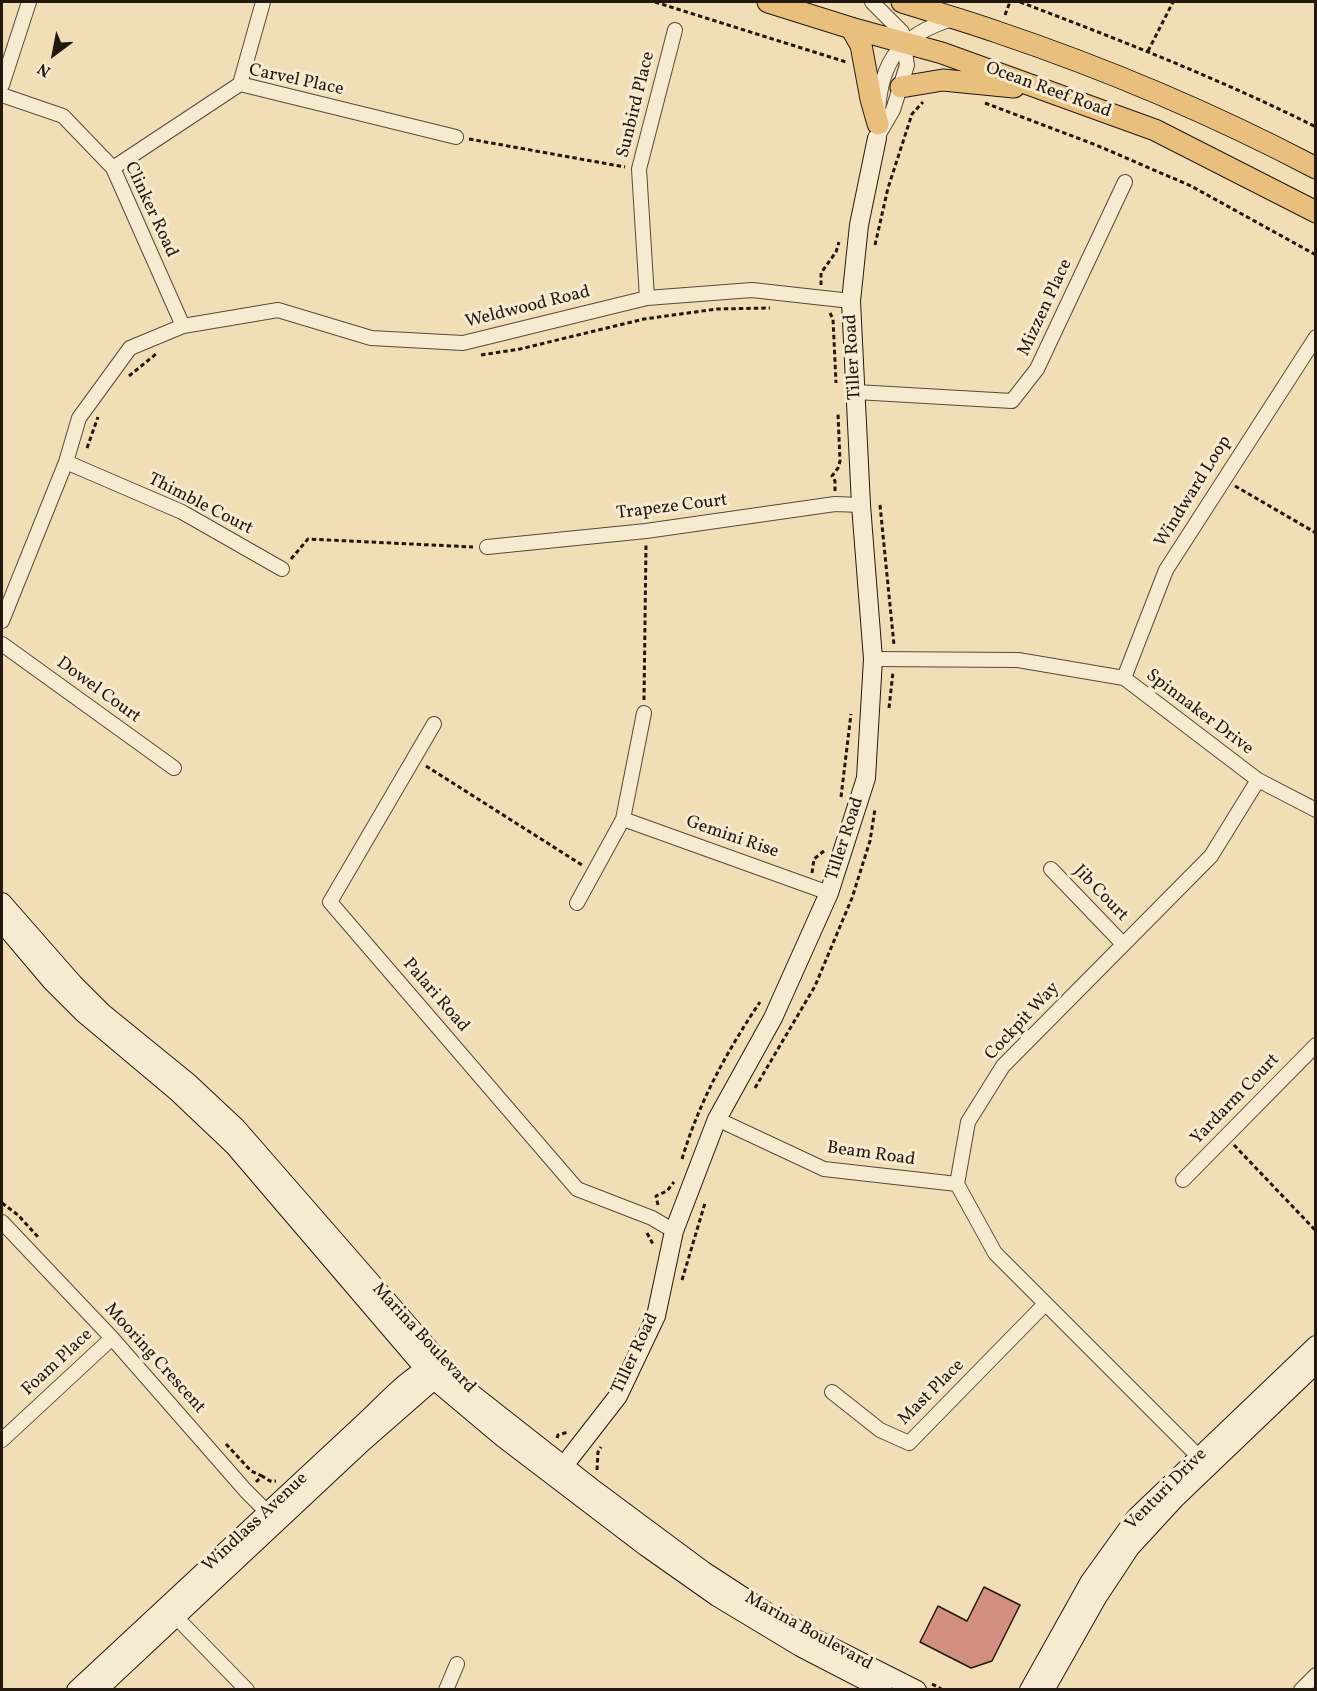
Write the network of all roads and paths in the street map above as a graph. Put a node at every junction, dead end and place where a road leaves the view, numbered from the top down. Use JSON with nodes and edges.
{"nodes":[{"id":1,"x":29,"y":2,"type":"edge"},
{"id":2,"x":263,"y":2,"type":"edge"},
{"id":3,"x":656,"y":2,"type":"edge"},
{"id":4,"x":768,"y":2,"type":"edge"},
{"id":5,"x":872,"y":2,"type":"edge"},
{"id":6,"x":902,"y":2,"type":"edge"},
{"id":7,"x":1020,"y":2,"type":"edge"},
{"id":8,"x":1173,"y":2,"type":"edge"},
{"id":9,"x":952,"y":19,"type":"junction"},
{"id":10,"x":851,"y":28,"type":"junction"},
{"id":11,"x":675,"y":30,"type":"dead end"},
{"id":12,"x":904,"y":43,"type":"junction"},
{"id":13,"x":1148,"y":51,"type":"junction"},
{"id":14,"x":865,"y":62,"type":"junction"},
{"id":15,"x":240,"y":84,"type":"junction"},
{"id":16,"x":2,"y":85,"type":"edge"},
{"id":17,"x":901,"y":87,"type":"junction"},
{"id":18,"x":933,"y":87,"type":"junction"},
{"id":19,"x":1045,"y":90,"type":"junction"},
{"id":20,"x":2,"y":95,"type":"edge"},
{"id":21,"x":982,"y":102,"type":"dead end"},
{"id":22,"x":1316,"y":127,"type":"edge"},
{"id":23,"x":877,"y":131,"type":"junction"},
{"id":24,"x":456,"y":137,"type":"joint"},
{"id":25,"x":113,"y":168,"type":"junction"},
{"id":26,"x":1316,"y":168,"type":"edge"},
{"id":27,"x":639,"y":169,"type":"junction"},
{"id":28,"x":1125,"y":182,"type":"dead end"},
{"id":29,"x":1316,"y":212,"type":"edge"},
{"id":30,"x":874,"y":252,"type":"dead end"},
{"id":31,"x":1316,"y":255,"type":"edge"},
{"id":32,"x":648,"y":298,"type":"junction"},
{"id":33,"x":850,"y":301,"type":"junction"},
{"id":34,"x":183,"y":326,"type":"junction"},
{"id":35,"x":1316,"y":337,"type":"edge"},
{"id":36,"x":856,"y":392,"type":"junction"},
{"id":37,"x":66,"y":462,"type":"junction"},
{"id":38,"x":1224,"y":479,"type":"junction"},
{"id":39,"x":879,"y":495,"type":"dead end"},
{"id":40,"x":861,"y":505,"type":"junction"},
{"id":41,"x":646,"y":531,"type":"junction"},
{"id":42,"x":1316,"y":533,"type":"edge"},
{"id":43,"x":487,"y":547,"type":"joint"},
{"id":44,"x":282,"y":569,"type":"joint"},
{"id":45,"x":2,"y":621,"type":"edge"},
{"id":46,"x":2,"y":644,"type":"edge"},
{"id":47,"x":894,"y":658,"type":"junction"},
{"id":48,"x":873,"y":659,"type":"junction"},
{"id":49,"x":1124,"y":678,"type":"junction"},
{"id":50,"x":888,"y":712,"type":"dead end"},
{"id":51,"x":644,"y":713,"type":"joint"},
{"id":52,"x":434,"y":724,"type":"dead end"},
{"id":53,"x":414,"y":758,"type":"junction"},
{"id":54,"x":174,"y":768,"type":"dead end"},
{"id":55,"x":1258,"y":780,"type":"junction"},
{"id":56,"x":876,"y":799,"type":"dead end"},
{"id":57,"x":1316,"y":810,"type":"edge"},
{"id":58,"x":623,"y":819,"type":"junction"},
{"id":59,"x":1051,"y":869,"type":"dead end"},
{"id":60,"x":593,"y":872,"type":"junction"},
{"id":61,"x":829,"y":892,"type":"junction"},
{"id":62,"x":2,"y":902,"type":"edge"},
{"id":63,"x":577,"y":903,"type":"dead end"},
{"id":64,"x":2,"y":923,"type":"edge"},
{"id":65,"x":1124,"y":944,"type":"junction"},
{"id":66,"x":1316,"y":1045,"type":"edge"},
{"id":67,"x":752,"y":1094,"type":"dead end"},
{"id":68,"x":717,"y":1119,"type":"junction"},
{"id":69,"x":1226,"y":1137,"type":"junction"},
{"id":70,"x":1183,"y":1180,"type":"dead end"},
{"id":71,"x":957,"y":1184,"type":"junction"},
{"id":72,"x":705,"y":1201,"type":"dead end"},
{"id":73,"x":2,"y":1222,"type":"edge"},
{"id":74,"x":674,"y":1232,"type":"junction"},
{"id":75,"x":1316,"y":1232,"type":"edge"},
{"id":76,"x":681,"y":1286,"type":"dead end"},
{"id":77,"x":1045,"y":1304,"type":"junction"},
{"id":78,"x":112,"y":1338,"type":"junction"},
{"id":79,"x":1316,"y":1345,"type":"edge"},
{"id":80,"x":1316,"y":1364,"type":"edge"},
{"id":81,"x":435,"y":1369,"type":"junction"},
{"id":82,"x":832,"y":1392,"type":"dead end"},
{"id":83,"x":548,"y":1439,"type":"dead end"},
{"id":84,"x":2,"y":1440,"type":"edge"},
{"id":85,"x":604,"y":1443,"type":"dead end"},
{"id":86,"x":1204,"y":1462,"type":"junction"},
{"id":87,"x":563,"y":1466,"type":"junction"},
{"id":88,"x":272,"y":1518,"type":"junction"},
{"id":89,"x":172,"y":1612,"type":"junction"},
{"id":90,"x":457,"y":1664,"type":"dead end"},
{"id":91,"x":1316,"y":1675,"type":"edge"},
{"id":92,"x":920,"y":1685,"type":"edge"},
{"id":93,"x":76,"y":1689,"type":"edge"},
{"id":94,"x":98,"y":1689,"type":"edge"},
{"id":95,"x":247,"y":1689,"type":"edge"},
{"id":96,"x":446,"y":1689,"type":"edge"},
{"id":97,"x":884,"y":1689,"type":"edge"},
{"id":98,"x":944,"y":1689,"type":"edge"},
{"id":99,"x":1029,"y":1689,"type":"edge"},
{"id":100,"x":1046,"y":1689,"type":"edge"},
{"id":101,"x":1301,"y":1689,"type":"edge"}],
"edges":[{"from":1,"to":16,"type":"street"},
{"from":2,"to":15,"type":"street"},
{"from":3,"to":14,"type":"path"},
{"from":4,"to":10,"type":"main road","name":"Ocean Reef Road"},
{"from":5,"to":12,"type":"street"},
{"from":6,"to":9,"type":"main road"},
{"from":7,"to":13,"type":"path"},
{"from":8,"to":13,"type":"path"},
{"from":9,"to":12,"type":"street","name":"Tiller Road"},
{"from":9,"to":26,"type":"main road"},
{"from":10,"to":12,"type":"main road","name":"Ocean Reef Road"},
{"from":10,"to":14,"type":"main road"},
{"from":11,"to":27,"type":"street","name":"Sunbird Place"},
{"from":12,"to":17,"type":"street","name":"Tiller Road"},
{"from":12,"to":19,"type":"main road","name":"Ocean Reef Road"},
{"from":12,"to":23,"type":"street","name":"Tiller Road"},
{"from":13,"to":22,"type":"path"},
{"from":14,"to":23,"type":"main road"},
{"from":15,"to":24,"type":"street","name":"Carvel Place"},
{"from":15,"to":25,"type":"street","name":"Carvel Place"},
{"from":17,"to":18,"type":"main road"},
{"from":17,"to":23,"type":"street","name":"Tiller Road"},
{"from":18,"to":19,"type":"main road"},
{"from":18,"to":30,"type":"path"},
{"from":19,"to":29,"type":"main road","name":"Ocean Reef Road"},
{"from":20,"to":25,"type":"street","name":"Clinker Road"},
{"from":21,"to":31,"type":"path"},
{"from":23,"to":33,"type":"street","name":"Tiller Road"},
{"from":24,"to":27,"type":"path"},
{"from":25,"to":34,"type":"street","name":"Clinker Road"},
{"from":27,"to":32,"type":"street","name":"Sunbird Place"},
{"from":28,"to":36,"type":"street","name":"Mizzen Place"},
{"from":32,"to":33,"type":"street","name":"Weldwood Road"},
{"from":32,"to":34,"type":"street","name":"Weldwood Road"},
{"from":33,"to":36,"type":"street","name":"Tiller Road"},
{"from":34,"to":37,"type":"street","name":"Weldwood Road"},
{"from":35,"to":38,"type":"street","name":"Windward Loop"},
{"from":36,"to":40,"type":"street","name":"Tiller Road"},
{"from":37,"to":44,"type":"street","name":"Thimble Court"},
{"from":37,"to":45,"type":"street","name":"Weldwood Road"},
{"from":38,"to":42,"type":"path"},
{"from":38,"to":49,"type":"street","name":"Windward Loop"},
{"from":39,"to":47,"type":"path"},
{"from":40,"to":41,"type":"street","name":"Trapeze Court"},
{"from":40,"to":48,"type":"street","name":"Tiller Road"},
{"from":41,"to":43,"type":"street","name":"Trapeze Court"},
{"from":41,"to":51,"type":"path"},
{"from":43,"to":44,"type":"path"},
{"from":46,"to":54,"type":"street","name":"Dowel Court"},
{"from":47,"to":48,"type":"street","name":"Spinnaker Drive"},
{"from":47,"to":49,"type":"street","name":"Spinnaker Drive"},
{"from":47,"to":50,"type":"path"},
{"from":48,"to":61,"type":"street","name":"Tiller Road"},
{"from":49,"to":55,"type":"street","name":"Spinnaker Drive"},
{"from":51,"to":58,"type":"street"},
{"from":52,"to":53,"type":"street","name":"Palari Road"},
{"from":53,"to":60,"type":"path"},
{"from":53,"to":74,"type":"street","name":"Palari Road"},
{"from":55,"to":57,"type":"street","name":"Spinnaker Drive"},
{"from":55,"to":65,"type":"street","name":"Cockpit Way"},
{"from":56,"to":67,"type":"path"},
{"from":58,"to":60,"type":"street"},
{"from":58,"to":61,"type":"street","name":"Gemini Rise"},
{"from":59,"to":65,"type":"street","name":"Jib Court"},
{"from":60,"to":63,"type":"street"},
{"from":61,"to":68,"type":"street","name":"Tiller Road"},
{"from":62,"to":81,"type":"street","name":"Marina Boulevard"},
{"from":64,"to":81,"type":"street","name":"Marina Boulevard"},
{"from":65,"to":71,"type":"street","name":"Cockpit Way"},
{"from":66,"to":69,"type":"street","name":"Yardarm Court"},
{"from":68,"to":71,"type":"street","name":"Beam Road"},
{"from":68,"to":74,"type":"street","name":"Tiller Road"},
{"from":69,"to":70,"type":"street","name":"Yardarm Court"},
{"from":69,"to":75,"type":"path"},
{"from":71,"to":77,"type":"street"},
{"from":72,"to":76,"type":"path"},
{"from":73,"to":78,"type":"street","name":"Mooring Crescent"},
{"from":74,"to":87,"type":"street","name":"Tiller Road"},
{"from":77,"to":82,"type":"street","name":"Mast Place"},
{"from":77,"to":86,"type":"street"},
{"from":78,"to":84,"type":"street","name":"Foam Place"},
{"from":78,"to":88,"type":"street","name":"Mooring Crescent"},
{"from":79,"to":86,"type":"street","name":"Venturi Drive"},
{"from":80,"to":86,"type":"street","name":"Venturi Drive"},
{"from":81,"to":87,"type":"street","name":"Marina Boulevard"},
{"from":81,"to":88,"type":"street","name":"Windlass Avenue"},
{"from":83,"to":87,"type":"path"},
{"from":85,"to":87,"type":"path"},
{"from":86,"to":99,"type":"street","name":"Venturi Drive"},
{"from":86,"to":100,"type":"street","name":"Venturi Drive"},
{"from":87,"to":92,"type":"street","name":"Marina Boulevard"},
{"from":87,"to":97,"type":"street","name":"Marina Boulevard"},
{"from":88,"to":89,"type":"street","name":"Windlass Avenue"},
{"from":89,"to":93,"type":"street","name":"Windlass Avenue"},
{"from":89,"to":94,"type":"street","name":"Windlass Avenue"},
{"from":89,"to":95,"type":"street"},
{"from":90,"to":96,"type":"street"},
{"from":91,"to":101,"type":"street"},
{"from":92,"to":98,"type":"path"}]}
